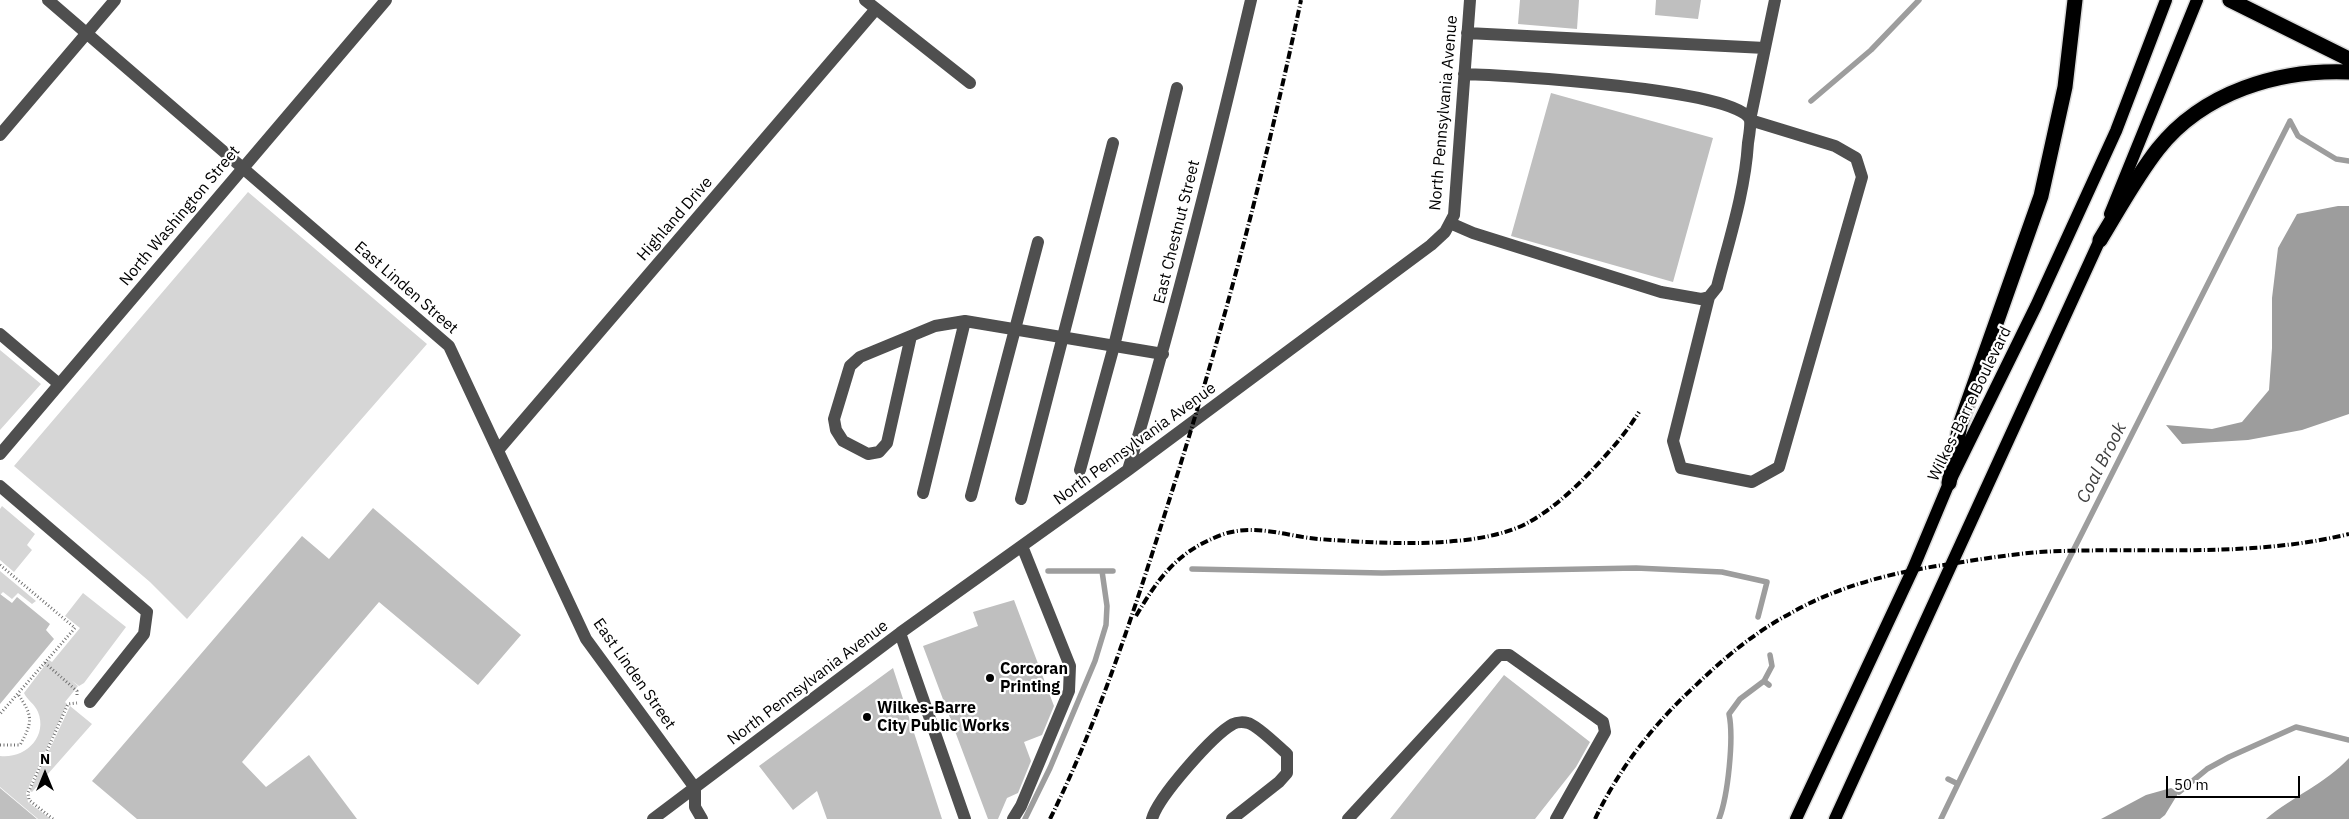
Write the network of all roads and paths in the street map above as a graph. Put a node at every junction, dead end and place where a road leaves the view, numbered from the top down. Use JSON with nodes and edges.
{"nodes":[{"id":1,"x":48,"y":0,"type":"edge"},
{"id":2,"x":115,"y":0,"type":"edge"},
{"id":3,"x":386,"y":0,"type":"edge"},
{"id":4,"x":865,"y":0,"type":"edge"},
{"id":5,"x":1251,"y":0,"type":"edge"},
{"id":6,"x":1470,"y":0,"type":"edge"},
{"id":7,"x":1774,"y":0,"type":"edge"},
{"id":8,"x":2075,"y":0,"type":"edge"},
{"id":9,"x":2166,"y":0,"type":"edge"},
{"id":10,"x":2196,"y":0,"type":"edge"},
{"id":11,"x":2230,"y":0,"type":"edge"},
{"id":12,"x":876,"y":9,"type":"junction"},
{"id":13,"x":1467,"y":33,"type":"junction"},
{"id":14,"x":87,"y":34,"type":"junction"},
{"id":15,"x":1765,"y":48,"type":"junction"},
{"id":16,"x":2349,"y":59,"type":"edge"},
{"id":17,"x":2349,"y":72,"type":"edge"},
{"id":18,"x":1464,"y":74,"type":"junction"},
{"id":19,"x":970,"y":83,"type":"dead end"},
{"id":20,"x":1177,"y":88,"type":"dead end"},
{"id":21,"x":1750,"y":120,"type":"junction"},
{"id":22,"x":0,"y":135,"type":"edge"},
{"id":23,"x":1113,"y":143,"type":"dead end"},
{"id":24,"x":243,"y":168,"type":"junction"},
{"id":25,"x":1450,"y":223,"type":"junction"},
{"id":26,"x":2100,"y":240,"type":"junction"},
{"id":27,"x":1038,"y":242,"type":"dead end"},
{"id":28,"x":1710,"y":297,"type":"junction"},
{"id":29,"x":965,"y":321,"type":"junction"},
{"id":30,"x":1015,"y":329,"type":"junction"},
{"id":31,"x":0,"y":334,"type":"edge"},
{"id":32,"x":911,"y":336,"type":"junction"},
{"id":33,"x":1063,"y":337,"type":"junction"},
{"id":34,"x":1114,"y":346,"type":"junction"},
{"id":35,"x":1163,"y":354,"type":"junction"},
{"id":36,"x":59,"y":384,"type":"junction"},
{"id":37,"x":499,"y":450,"type":"junction"},
{"id":38,"x":0,"y":454,"type":"edge"},
{"id":39,"x":1080,"y":470,"type":"dead end"},
{"id":40,"x":1128,"y":470,"type":"junction"},
{"id":41,"x":1950,"y":483,"type":"junction"},
{"id":42,"x":0,"y":486,"type":"edge"},
{"id":43,"x":923,"y":493,"type":"dead end"},
{"id":44,"x":972,"y":496,"type":"dead end"},
{"id":45,"x":1021,"y":499,"type":"dead end"},
{"id":46,"x":1022,"y":546,"type":"junction"},
{"id":47,"x":0,"y":565,"type":"edge"},
{"id":48,"x":900,"y":633,"type":"junction"},
{"id":49,"x":45,"y":663,"type":"junction"},
{"id":50,"x":18,"y":694,"type":"junction"},
{"id":51,"x":84,"y":702,"type":"junction"},
{"id":52,"x":0,"y":714,"type":"edge"},
{"id":53,"x":0,"y":745,"type":"edge"},
{"id":54,"x":695,"y":788,"type":"junction"},
{"id":55,"x":53,"y":819,"type":"edge"},
{"id":56,"x":653,"y":819,"type":"edge"},
{"id":57,"x":702,"y":819,"type":"edge"},
{"id":58,"x":965,"y":819,"type":"edge"},
{"id":59,"x":1013,"y":819,"type":"edge"},
{"id":60,"x":1152,"y":819,"type":"edge"},
{"id":61,"x":1232,"y":819,"type":"edge"},
{"id":62,"x":1348,"y":819,"type":"edge"},
{"id":63,"x":1556,"y":819,"type":"edge"},
{"id":64,"x":1796,"y":819,"type":"edge"},
{"id":65,"x":1834,"y":819,"type":"edge"}],
"edges":[{"from":1,"to":14,"type":"street","name":"East Linden Street"},
{"from":2,"to":14,"type":"street"},
{"from":3,"to":24,"type":"street","name":"North Washington Street"},
{"from":4,"to":12,"type":"street"},
{"from":5,"to":35,"type":"street","name":"East Chestnut Street"},
{"from":6,"to":13,"type":"street","name":"North Pennsylvania Avenue"},
{"from":7,"to":15,"type":"street"},
{"from":8,"to":41,"type":"highway"},
{"from":9,"to":41,"type":"main road","name":"Wilkes-Barre Boulevard"},
{"from":10,"to":26,"type":"main road"},
{"from":11,"to":16,"type":"highway"},
{"from":12,"to":19,"type":"street"},
{"from":12,"to":37,"type":"street","name":"Highland Drive"},
{"from":13,"to":15,"type":"street"},
{"from":13,"to":18,"type":"street","name":"North Pennsylvania Avenue"},
{"from":14,"to":22,"type":"street"},
{"from":14,"to":24,"type":"street","name":"East Linden Street"},
{"from":15,"to":21,"type":"street"},
{"from":17,"to":26,"type":"highway"},
{"from":18,"to":21,"type":"street"},
{"from":18,"to":25,"type":"street","name":"North Pennsylvania Avenue"},
{"from":20,"to":34,"type":"street"},
{"from":21,"to":28,"type":"street"},
{"from":21,"to":28,"type":"street"},
{"from":23,"to":33,"type":"street"},
{"from":24,"to":36,"type":"street","name":"North Washington Street"},
{"from":24,"to":37,"type":"street","name":"East Linden Street"},
{"from":25,"to":28,"type":"street"},
{"from":25,"to":40,"type":"street","name":"North Pennsylvania Avenue"},
{"from":26,"to":65,"type":"main road"},
{"from":27,"to":30,"type":"street"},
{"from":29,"to":30,"type":"street"},
{"from":29,"to":32,"type":"street"},
{"from":29,"to":43,"type":"street"},
{"from":30,"to":33,"type":"street"},
{"from":30,"to":44,"type":"street"},
{"from":31,"to":36,"type":"street"},
{"from":32,"to":32,"type":"street"},
{"from":33,"to":34,"type":"street"},
{"from":33,"to":45,"type":"street"},
{"from":34,"to":35,"type":"street"},
{"from":34,"to":39,"type":"street"},
{"from":35,"to":40,"type":"street","name":"East Chestnut Street"},
{"from":36,"to":38,"type":"street","name":"North Washington Street"},
{"from":37,"to":54,"type":"street","name":"East Linden Street"},
{"from":40,"to":46,"type":"street","name":"North Pennsylvania Avenue"},
{"from":41,"to":64,"type":"main road","name":"Wilkes-Barre Boulevard"},
{"from":42,"to":51,"type":"street"},
{"from":46,"to":48,"type":"street","name":"North Pennsylvania Avenue"},
{"from":46,"to":59,"type":"street"},
{"from":47,"to":49,"type":"path"},
{"from":48,"to":54,"type":"street","name":"North Pennsylvania Avenue"},
{"from":48,"to":58,"type":"street"},
{"from":49,"to":50,"type":"path"},
{"from":49,"to":51,"type":"path"},
{"from":50,"to":52,"type":"path"},
{"from":50,"to":53,"type":"path"},
{"from":51,"to":55,"type":"path"},
{"from":54,"to":56,"type":"street","name":"North Pennsylvania Avenue"},
{"from":54,"to":57,"type":"street"},
{"from":60,"to":61,"type":"street"},
{"from":62,"to":63,"type":"street"}]}
